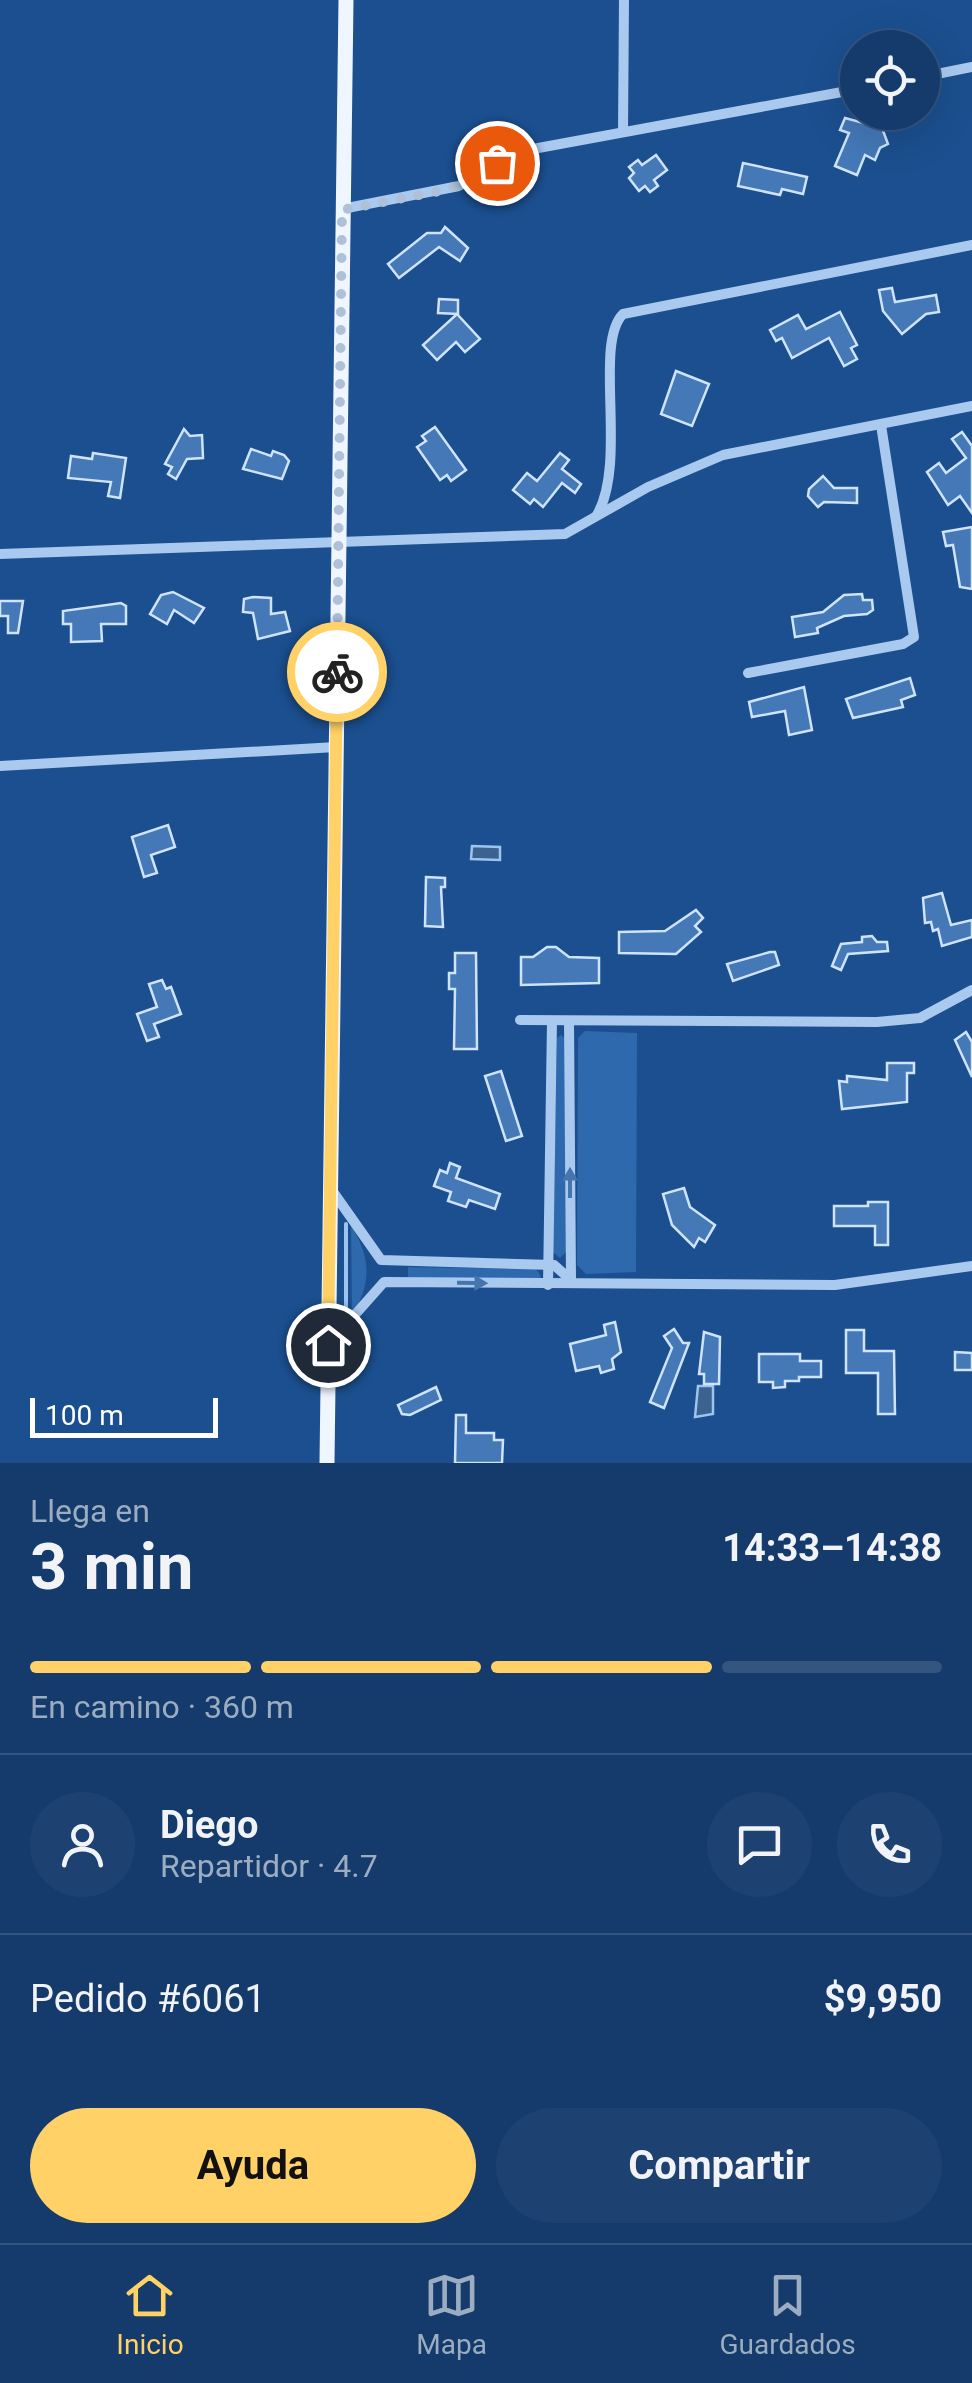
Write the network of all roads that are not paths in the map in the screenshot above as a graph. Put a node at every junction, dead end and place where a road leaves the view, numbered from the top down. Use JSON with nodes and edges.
{"nodes":[{"id":1,"x":346,"y":0,"type":"edge"},
{"id":2,"x":624,"y":0,"type":"edge"},
{"id":3,"x":972,"y":68,"type":"edge"},
{"id":4,"x":940,"y":74,"type":"edge"},
{"id":5,"x":840,"y":92,"type":"edge"},
{"id":6,"x":622,"y":132,"type":"junction"},
{"id":7,"x":342,"y":210,"type":"junction"},
{"id":8,"x":972,"y":245,"type":"edge"},
{"id":9,"x":972,"y":406,"type":"edge"},
{"id":10,"x":881,"y":424,"type":"junction"},
{"id":11,"x":594,"y":520,"type":"junction"},
{"id":12,"x":338,"y":540,"type":"junction"},
{"id":13,"x":0,"y":554,"type":"edge"},
{"id":14,"x":748,"y":673,"type":"dead end"},
{"id":15,"x":336,"y":747,"type":"junction"},
{"id":16,"x":0,"y":766,"type":"edge"},
{"id":17,"x":972,"y":990,"type":"edge"},
{"id":18,"x":520,"y":1020,"type":"dead end"},
{"id":19,"x":552,"y":1021,"type":"junction"},
{"id":20,"x":569,"y":1021,"type":"junction"},
{"id":21,"x":330,"y":1187,"type":"junction"},
{"id":22,"x":376,"y":1256,"type":"junction"},
{"id":23,"x":548,"y":1265,"type":"junction"},
{"id":24,"x":972,"y":1266,"type":"edge"},
{"id":25,"x":570,"y":1280,"type":"junction"},
{"id":26,"x":548,"y":1285,"type":"junction"},
{"id":27,"x":376,"y":1288,"type":"junction"},
{"id":28,"x":328,"y":1345,"type":"junction"},
{"id":29,"x":327,"y":1463,"type":"edge"}],
"edges":[{"from":1,"to":7,"type":"main road"},
{"from":2,"to":6,"type":"street"},
{"from":3,"to":4,"type":"street"},
{"from":5,"to":6,"type":"street"},
{"from":6,"to":7,"type":"street"},
{"from":7,"to":12,"type":"main road"},
{"from":8,"to":11,"type":"street"},
{"from":9,"to":10,"type":"street"},
{"from":10,"to":11,"type":"street"},
{"from":10,"to":14,"type":"street"},
{"from":11,"to":12,"type":"street"},
{"from":12,"to":13,"type":"street"},
{"from":12,"to":15,"type":"main road"},
{"from":15,"to":16,"type":"street"},
{"from":15,"to":21,"type":"main road"},
{"from":17,"to":20,"type":"street"},
{"from":18,"to":19,"type":"street"},
{"from":19,"to":20,"type":"street"},
{"from":19,"to":23,"type":"street"},
{"from":25,"to":20,"type":"street","one_way":true},
{"from":21,"to":22,"type":"street"},
{"from":21,"to":28,"type":"main road"},
{"from":22,"to":23,"type":"street"},
{"from":22,"to":27,"type":"street"},
{"from":23,"to":25,"type":"street"},
{"from":23,"to":26,"type":"street"},
{"from":24,"to":25,"type":"street"},
{"from":25,"to":26,"type":"street"},
{"from":27,"to":26,"type":"street","one_way":true},
{"from":27,"to":28,"type":"street"},
{"from":28,"to":29,"type":"main road"}]}
